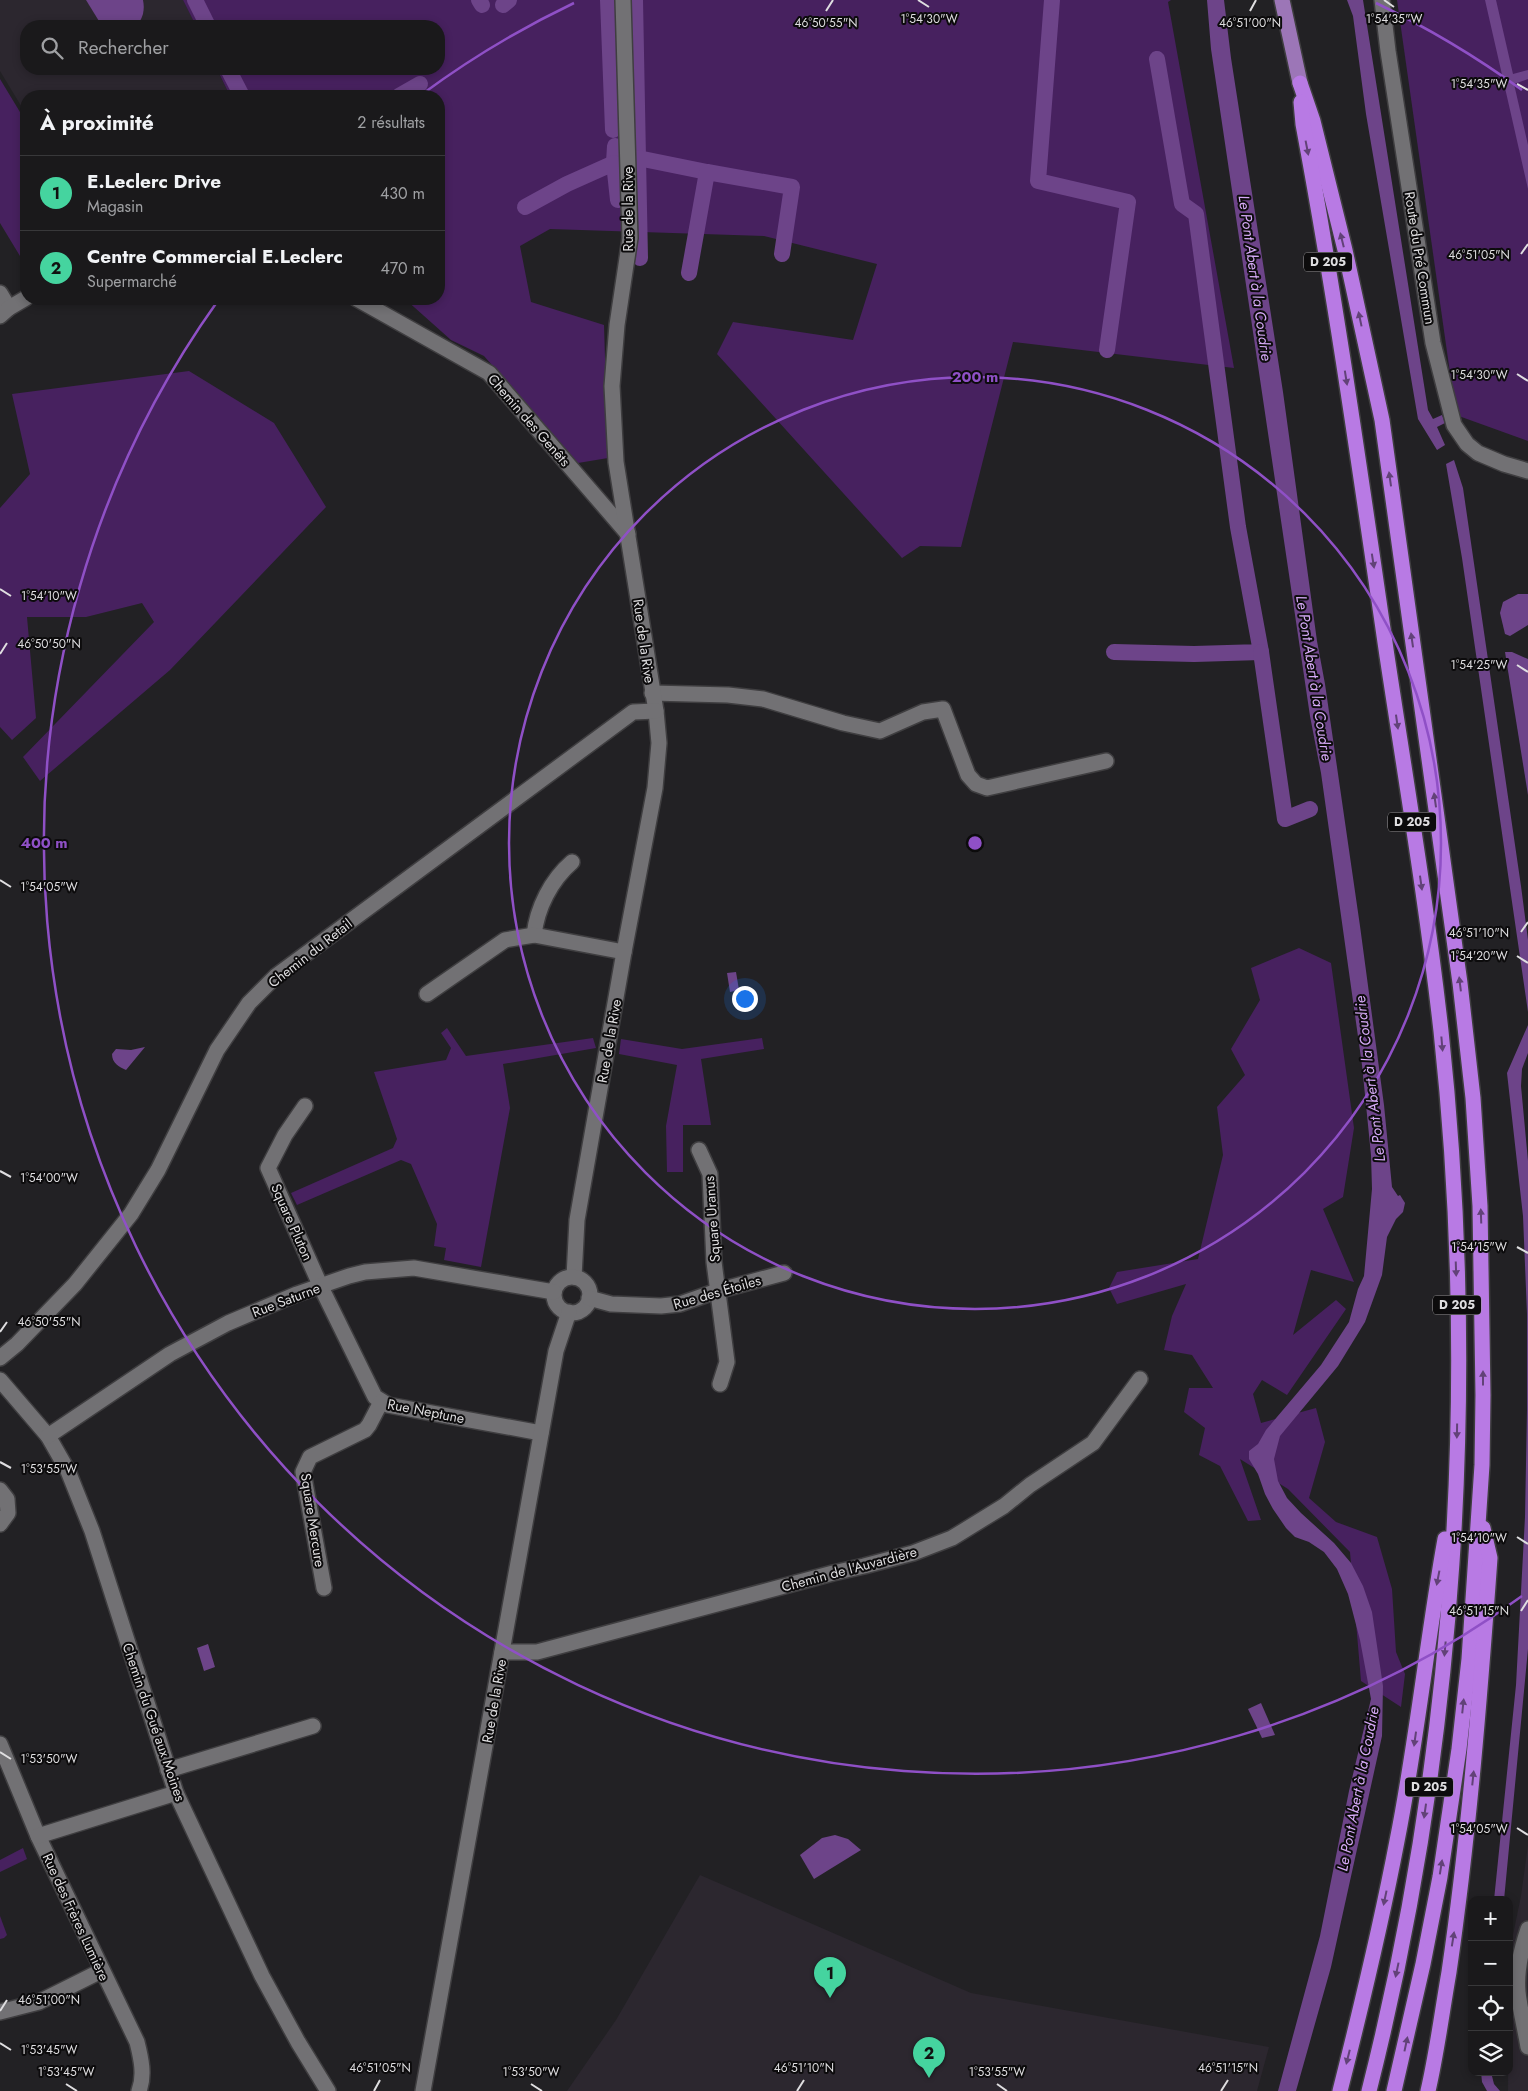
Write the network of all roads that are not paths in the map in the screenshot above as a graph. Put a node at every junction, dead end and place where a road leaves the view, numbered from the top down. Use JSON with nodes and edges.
{"nodes":[{"id":1,"x":623,"y":0,"type":"edge"},
{"id":2,"x":1282,"y":0,"type":"edge"},
{"id":3,"x":1382,"y":0,"type":"edge"},
{"id":4,"x":1300,"y":83,"type":"junction"},
{"id":5,"x":0,"y":294,"type":"edge"},
{"id":6,"x":20,"y":302,"type":"edge"},
{"id":7,"x":368,"y":305,"type":"edge"},
{"id":8,"x":4,"y":312,"type":"edge"},
{"id":9,"x":1528,"y":470,"type":"edge"},
{"id":10,"x":628,"y":535,"type":"junction"},
{"id":11,"x":652,"y":693,"type":"junction"},
{"id":12,"x":656,"y":710,"type":"junction"},
{"id":13,"x":1106,"y":761,"type":"dead end"},
{"id":14,"x":572,"y":862,"type":"dead end"},
{"id":15,"x":534,"y":935,"type":"junction"},
{"id":16,"x":624,"y":952,"type":"junction"},
{"id":17,"x":427,"y":994,"type":"dead end"},
{"id":18,"x":305,"y":1106,"type":"dead end"},
{"id":19,"x":699,"y":1150,"type":"dead end"},
{"id":20,"x":784,"y":1273,"type":"dead end"},
{"id":21,"x":574,"y":1277,"type":"junction"},
{"id":22,"x":321,"y":1287,"type":"junction"},
{"id":23,"x":717,"y":1291,"type":"junction"},
{"id":24,"x":554,"y":1292,"type":"junction"},
{"id":25,"x":589,"y":1298,"type":"junction"},
{"id":26,"x":569,"y":1312,"type":"junction"},
{"id":27,"x":0,"y":1358,"type":"edge"},
{"id":28,"x":1140,"y":1378,"type":"dead end"},
{"id":29,"x":0,"y":1380,"type":"edge"},
{"id":30,"x":720,"y":1384,"type":"dead end"},
{"id":31,"x":381,"y":1402,"type":"junction"},
{"id":32,"x":541,"y":1433,"type":"junction"},
{"id":33,"x":48,"y":1436,"type":"junction"},
{"id":34,"x":1456,"y":1478,"type":"junction"},
{"id":35,"x":0,"y":1490,"type":"edge"},
{"id":36,"x":1479,"y":1514,"type":"junction"},
{"id":37,"x":0,"y":1524,"type":"edge"},
{"id":38,"x":324,"y":1588,"type":"dead end"},
{"id":39,"x":502,"y":1652,"type":"junction"},
{"id":40,"x":314,"y":1726,"type":"dead end"},
{"id":41,"x":0,"y":1744,"type":"edge"},
{"id":42,"x":168,"y":1770,"type":"junction"},
{"id":43,"x":176,"y":1793,"type":"junction"},
{"id":44,"x":38,"y":1836,"type":"junction"},
{"id":45,"x":1528,"y":1929,"type":"edge"},
{"id":46,"x":101,"y":1971,"type":"junction"},
{"id":47,"x":0,"y":2012,"type":"edge"},
{"id":48,"x":1528,"y":2047,"type":"edge"},
{"id":49,"x":139,"y":2091,"type":"edge"},
{"id":50,"x":328,"y":2091,"type":"edge"},
{"id":51,"x":423,"y":2091,"type":"edge"},
{"id":52,"x":1340,"y":2091,"type":"edge"},
{"id":53,"x":1369,"y":2091,"type":"edge"},
{"id":54,"x":1394,"y":2091,"type":"edge"},
{"id":55,"x":1428,"y":2091,"type":"edge"}],
"edges":[{"from":1,"to":10,"type":"street","name":"Rue de la Rive"},
{"from":2,"to":4,"type":"main road","number":"D 205"},
{"from":3,"to":9,"type":"street","name":"Route du Pré Commun"},
{"from":4,"to":34,"type":"highway","number":"D 205","one_way":true},
{"from":36,"to":4,"type":"highway","number":"D 205","one_way":true},
{"from":5,"to":8,"type":"street"},
{"from":6,"to":8,"type":"street"},
{"from":7,"to":10,"type":"street","name":"Chemin des Genêts"},
{"from":10,"to":11,"type":"street","name":"Rue de la Rive"},
{"from":11,"to":12,"type":"street","name":"Rue de la Rive"},
{"from":11,"to":13,"type":"street"},
{"from":12,"to":16,"type":"street","name":"Rue de la Rive"},
{"from":12,"to":27,"type":"street","name":"Chemin du Retail"},
{"from":14,"to":15,"type":"street"},
{"from":15,"to":16,"type":"street"},
{"from":15,"to":17,"type":"street"},
{"from":16,"to":21,"type":"street","name":"Rue de la Rive"},
{"from":18,"to":22,"type":"street","name":"Square Pluton"},
{"from":19,"to":23,"type":"street","name":"Square Uranus"},
{"from":20,"to":23,"type":"street","name":"Rue des Étoiles"},
{"from":21,"to":24,"type":"street"},
{"from":21,"to":25,"type":"street"},
{"from":22,"to":24,"type":"street","name":"Rue Saturne"},
{"from":22,"to":31,"type":"street","name":"Rue Neptune"},
{"from":22,"to":33,"type":"street","name":"Rue Saturne"},
{"from":23,"to":25,"type":"street","name":"Rue des Étoiles"},
{"from":23,"to":30,"type":"street","name":"Square Uranus"},
{"from":24,"to":26,"type":"street"},
{"from":25,"to":26,"type":"street"},
{"from":26,"to":32,"type":"street","name":"Rue de la Rive"},
{"from":28,"to":39,"type":"street","name":"Chemin de l'Auvardière"},
{"from":29,"to":33,"type":"street","name":"Chemin du Gué aux Moines"},
{"from":31,"to":32,"type":"street","name":"Rue Neptune"},
{"from":31,"to":38,"type":"street","name":"Square Mercure"},
{"from":32,"to":39,"type":"street","name":"Rue de la Rive"},
{"from":33,"to":42,"type":"street","name":"Chemin du Gué aux Moines"},
{"from":34,"to":52,"type":"highway","one_way":true},
{"from":34,"to":53,"type":"highway","number":"D 205","one_way":true},
{"from":35,"to":37,"type":"street"},
{"from":54,"to":36,"type":"highway","number":"D 205","one_way":true},
{"from":55,"to":36,"type":"highway","one_way":true},
{"from":39,"to":51,"type":"street","name":"Rue de la Rive"},
{"from":40,"to":42,"type":"street"},
{"from":41,"to":44,"type":"street","name":"Rue des Frères Lumière"},
{"from":42,"to":43,"type":"street","name":"Chemin du Gué aux Moines"},
{"from":43,"to":44,"type":"street"},
{"from":43,"to":50,"type":"street","name":"Chemin du Gué aux Moines"},
{"from":44,"to":46,"type":"street","name":"Rue des Frères Lumière"},
{"from":45,"to":48,"type":"street"},
{"from":46,"to":47,"type":"street"},
{"from":46,"to":49,"type":"street","name":"Rue des Frères Lumière"}]}
